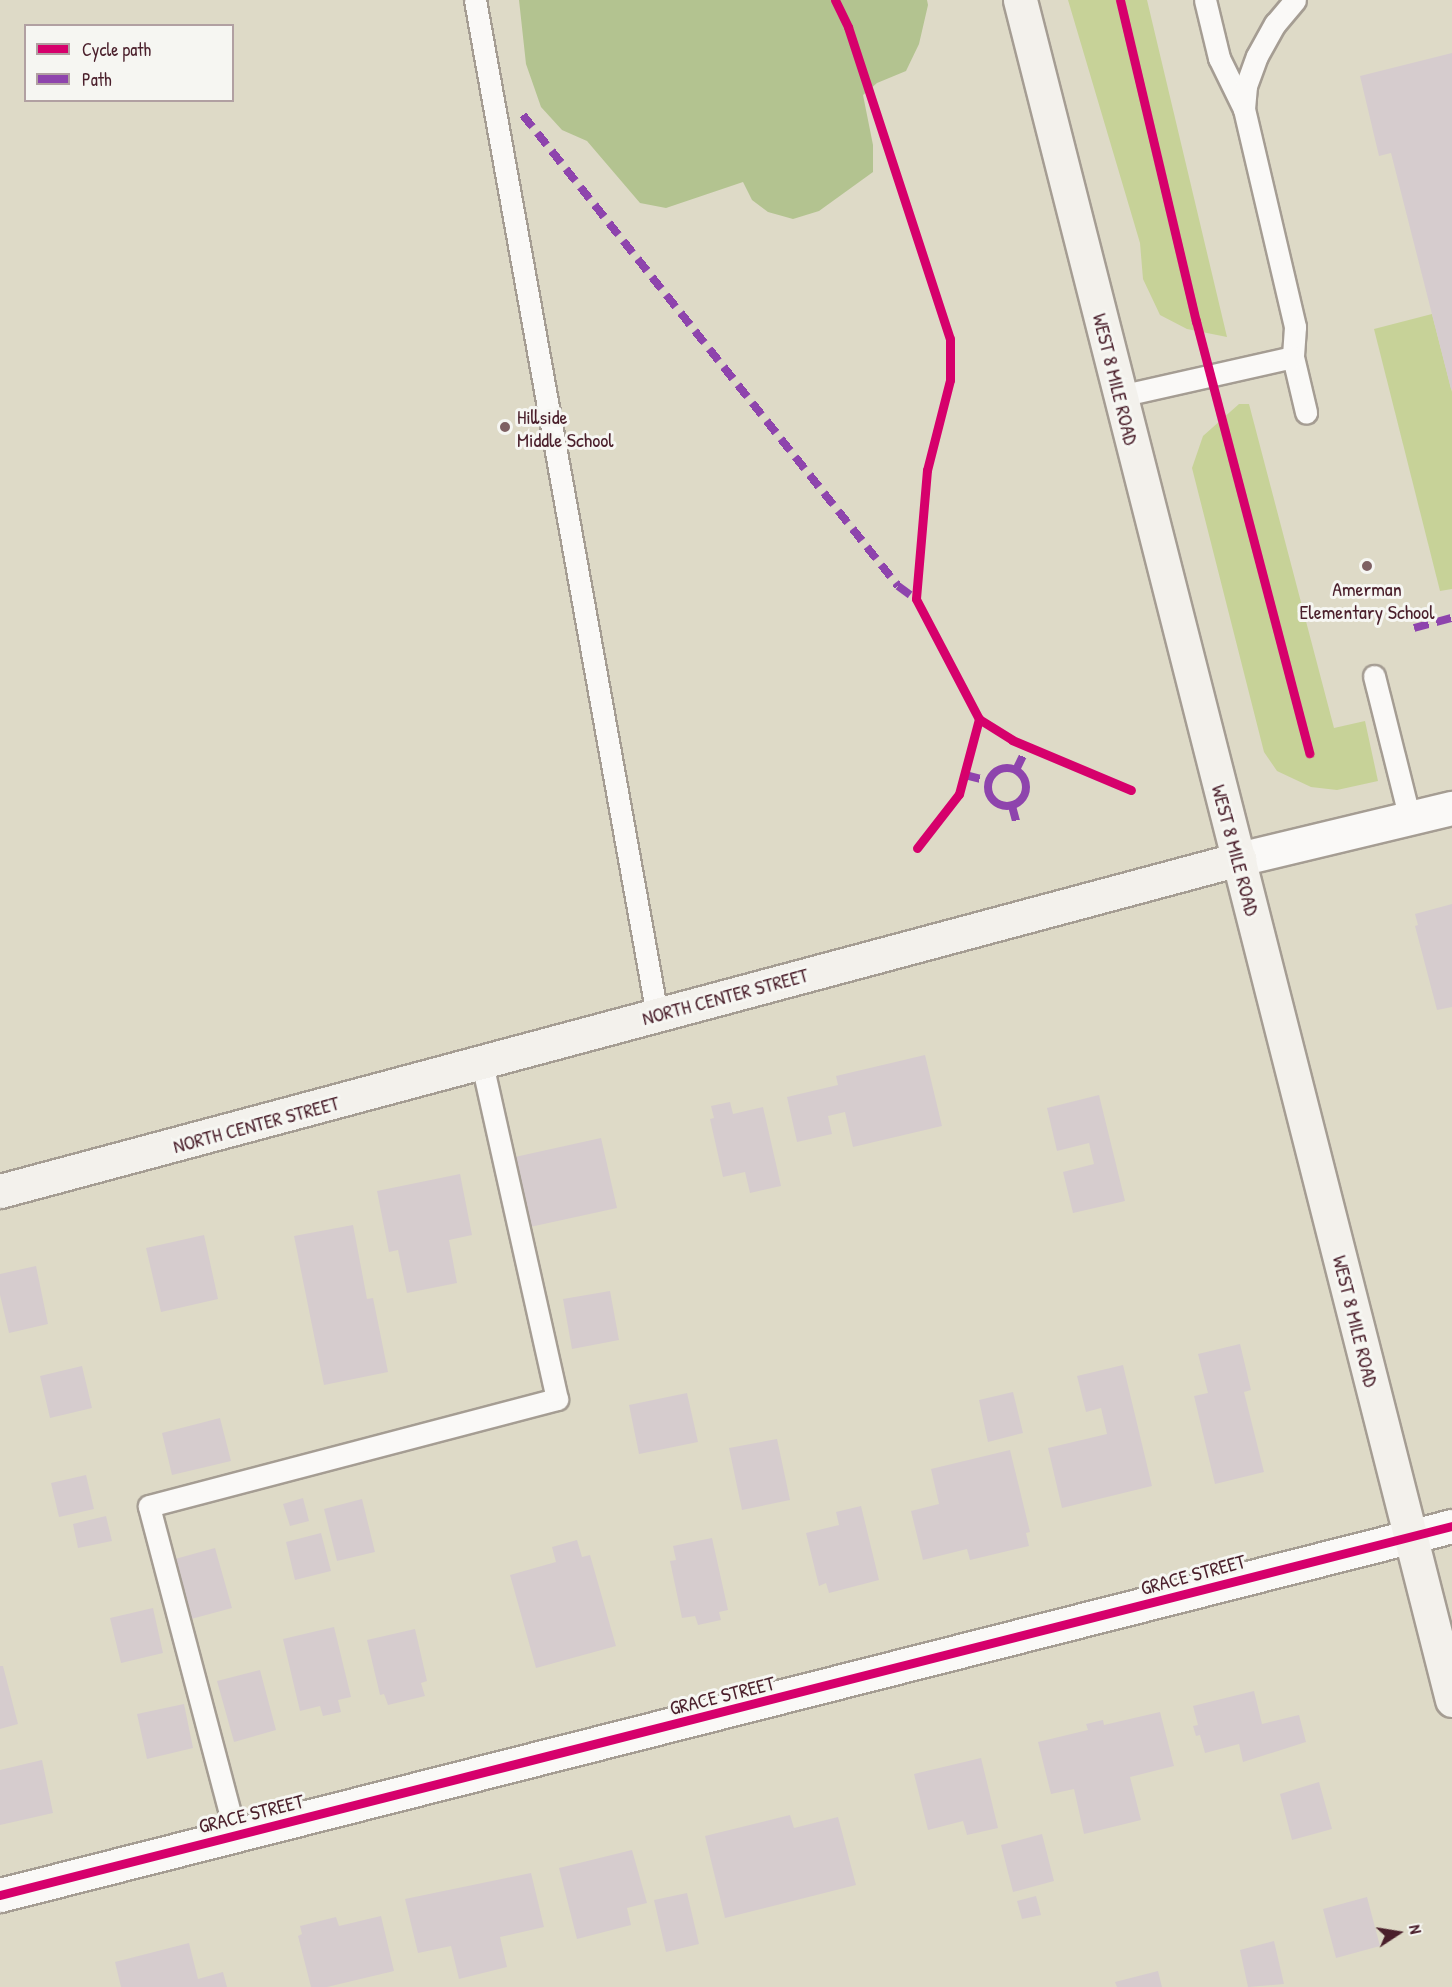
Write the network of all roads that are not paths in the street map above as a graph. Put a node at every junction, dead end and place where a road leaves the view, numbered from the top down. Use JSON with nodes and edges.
{"nodes":[{"id":1,"x":475,"y":0,"type":"edge"},
{"id":2,"x":1020,"y":0,"type":"edge"},
{"id":3,"x":1205,"y":0,"type":"edge"},
{"id":4,"x":1295,"y":0,"type":"edge"},
{"id":5,"x":1244,"y":109,"type":"junction"},
{"id":6,"x":1293,"y":357,"type":"junction"},
{"id":7,"x":1120,"y":396,"type":"junction"},
{"id":8,"x":1306,"y":412,"type":"dead end"},
{"id":9,"x":1374,"y":676,"type":"dead end"},
{"id":10,"x":1452,"y":808,"type":"edge"},
{"id":11,"x":1410,"y":819,"type":"junction"},
{"id":12,"x":1239,"y":859,"type":"junction"},
{"id":13,"x":657,"y":1015,"type":"junction"},
{"id":14,"x":482,"y":1064,"type":"junction"},
{"id":15,"x":0,"y":1191,"type":"edge"},
{"id":16,"x":1452,"y":1526,"type":"edge"},
{"id":17,"x":1410,"y":1535,"type":"junction"},
{"id":18,"x":1452,"y":1700,"type":"edge"},
{"id":19,"x":236,"y":1836,"type":"junction"},
{"id":20,"x":0,"y":1895,"type":"edge"}],
"edges":[{"from":1,"to":13,"type":"lane"},
{"from":2,"to":7,"type":"main road","name":"WEST 8 MILE ROAD"},
{"from":3,"to":5,"type":"lane"},
{"from":4,"to":5,"type":"lane"},
{"from":5,"to":6,"type":"lane"},
{"from":6,"to":7,"type":"lane"},
{"from":6,"to":8,"type":"lane"},
{"from":7,"to":12,"type":"main road","name":"WEST 8 MILE ROAD"},
{"from":9,"to":11,"type":"lane"},
{"from":10,"to":11,"type":"street","name":"NORTH CENTER STREET"},
{"from":11,"to":12,"type":"street","name":"NORTH CENTER STREET"},
{"from":12,"to":13,"type":"main road","name":"NORTH CENTER STREET"},
{"from":12,"to":17,"type":"main road","name":"WEST 8 MILE ROAD"},
{"from":13,"to":14,"type":"main road","name":"NORTH CENTER STREET"},
{"from":14,"to":15,"type":"main road","name":"NORTH CENTER STREET"},
{"from":14,"to":19,"type":"lane"},
{"from":16,"to":17,"type":"street","name":"GRACE STREET"},
{"from":17,"to":18,"type":"main road","name":"WEST 8 MILE ROAD"},
{"from":17,"to":19,"type":"street","name":"GRACE STREET"},
{"from":19,"to":20,"type":"street","name":"GRACE STREET"}]}
